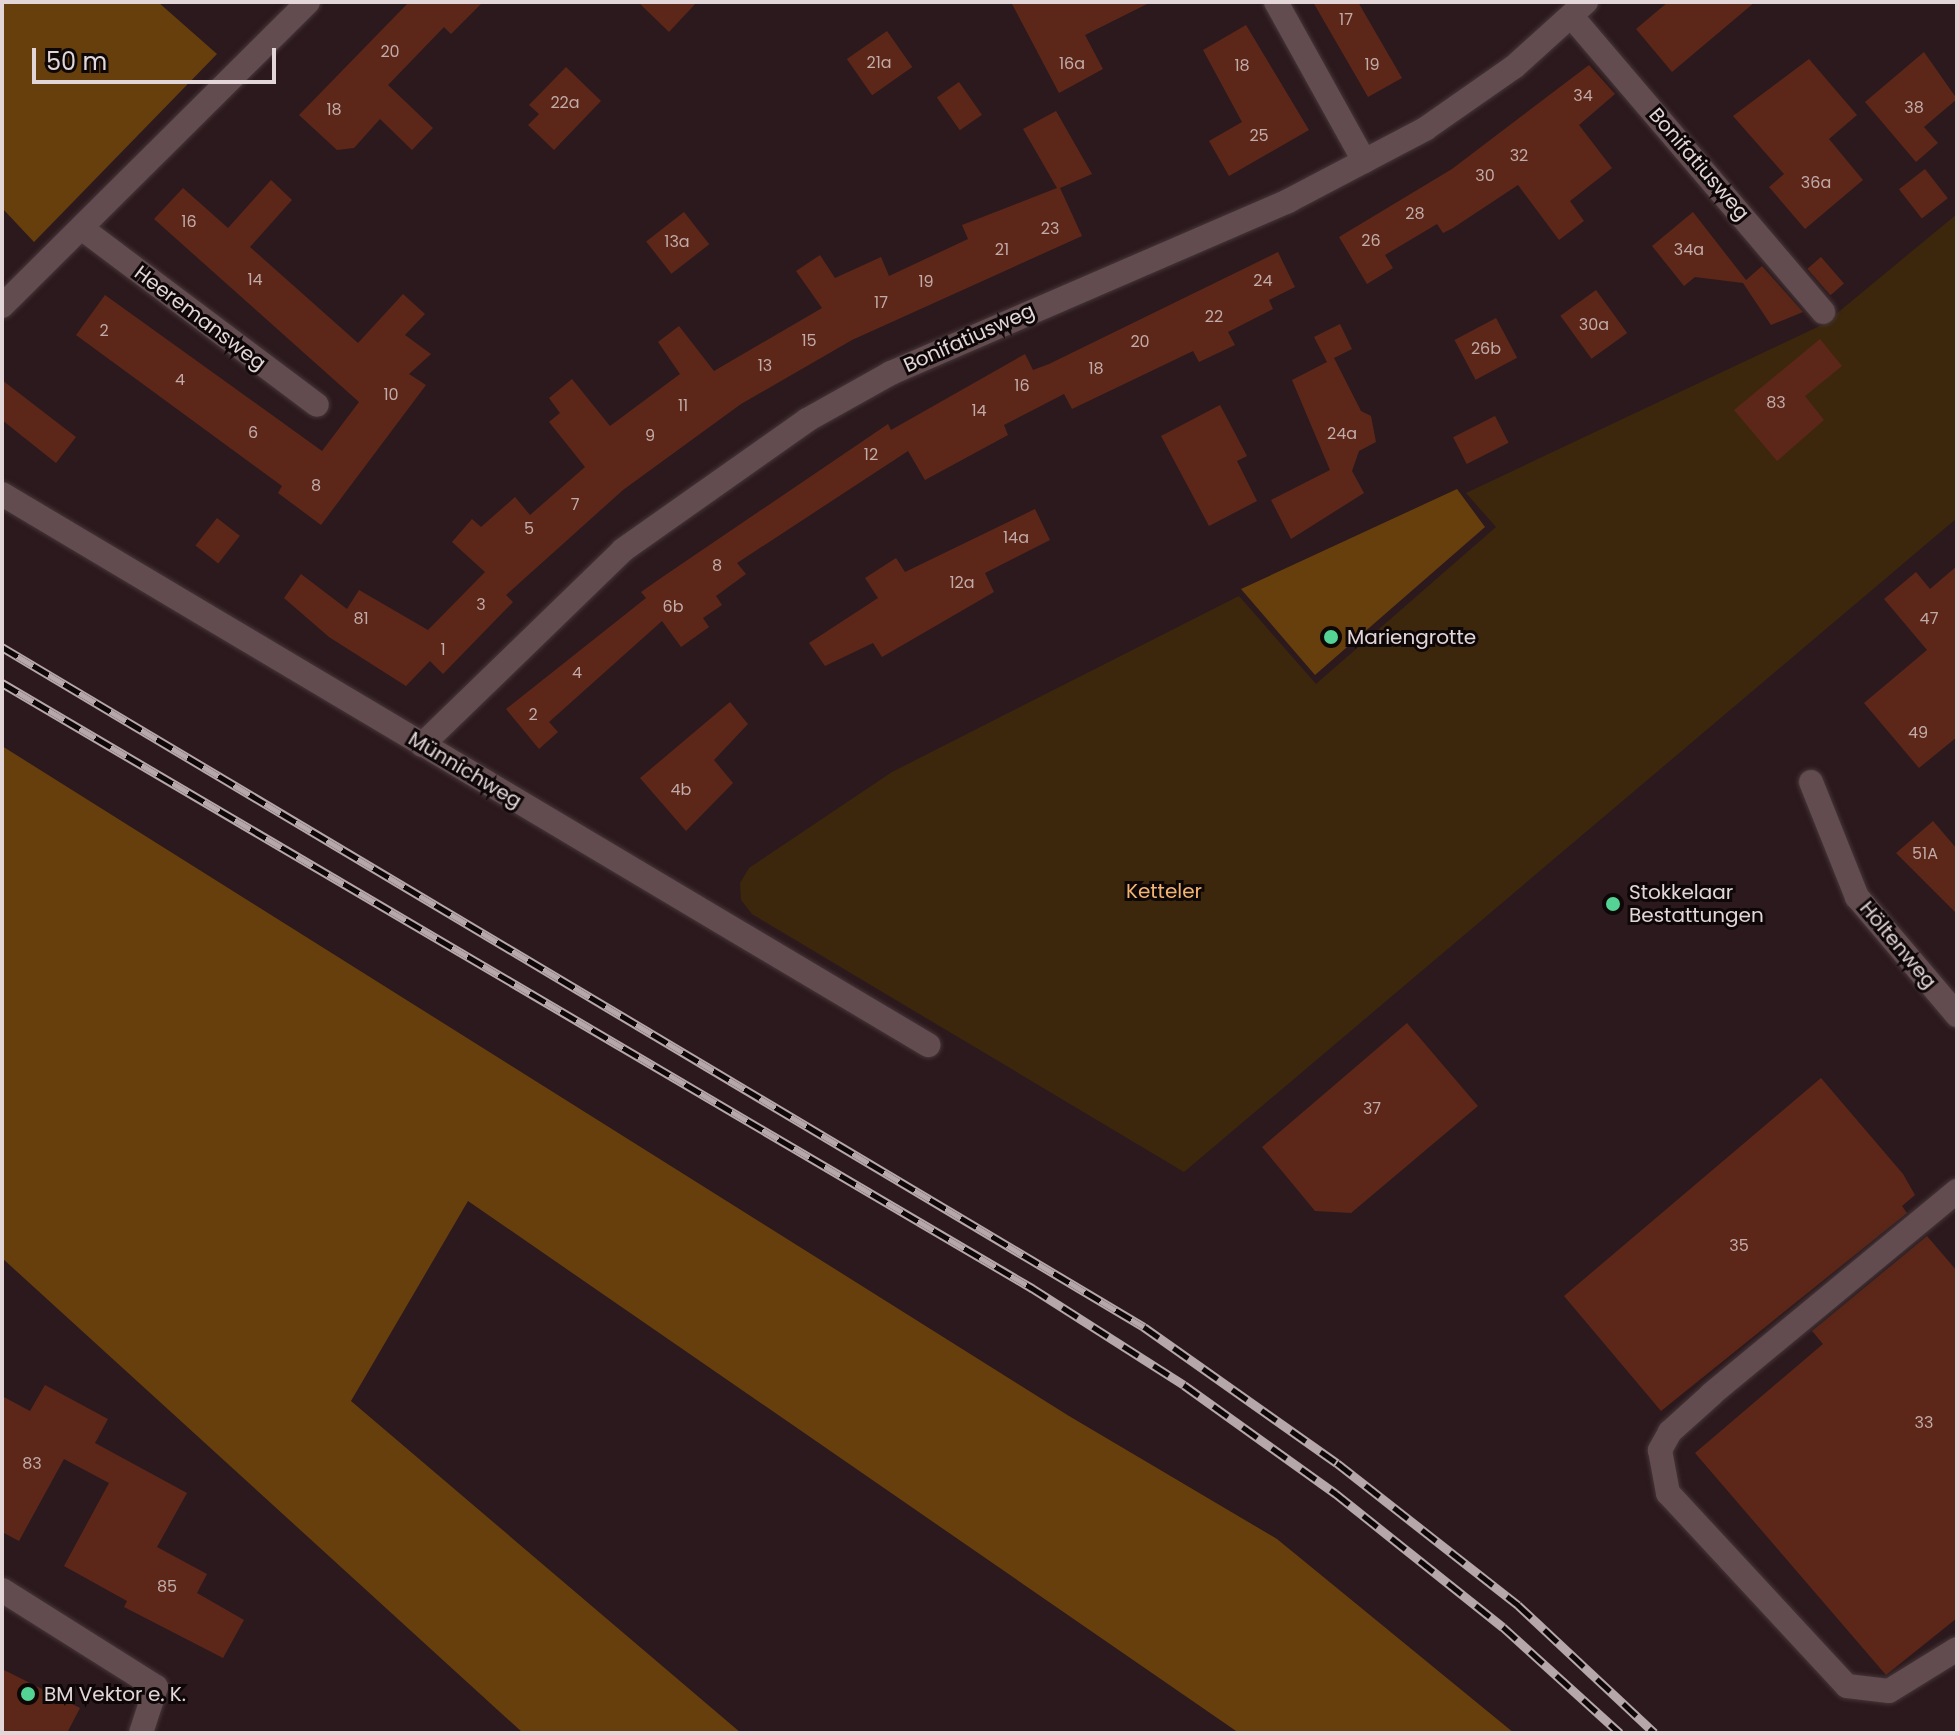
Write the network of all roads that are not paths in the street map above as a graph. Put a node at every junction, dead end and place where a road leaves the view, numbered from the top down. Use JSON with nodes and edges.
{"nodes":[{"id":1,"x":308,"y":2,"type":"edge"},
{"id":2,"x":1276,"y":2,"type":"edge"},
{"id":3,"x":1579,"y":10,"type":"edge"},
{"id":4,"x":1364,"y":161,"type":"junction"},
{"id":5,"x":84,"y":230,"type":"junction"},
{"id":6,"x":2,"y":306,"type":"edge"},
{"id":7,"x":1823,"y":312,"type":"dead end"},
{"id":8,"x":317,"y":405,"type":"dead end"},
{"id":9,"x":2,"y":494,"type":"edge"},
{"id":10,"x":422,"y":745,"type":"junction"},
{"id":11,"x":1811,"y":782,"type":"dead end"},
{"id":12,"x":1957,"y":1015,"type":"edge"},
{"id":13,"x":928,"y":1045,"type":"dead end"},
{"id":14,"x":1957,"y":1191,"type":"edge"},
{"id":15,"x":2,"y":1590,"type":"edge"},
{"id":16,"x":1957,"y":1649,"type":"edge"},
{"id":17,"x":141,"y":1733,"type":"edge"}],
"edges":[{"from":1,"to":5,"type":"street"},
{"from":2,"to":4,"type":"street"},
{"from":3,"to":4,"type":"street","name":"Bonifatiusweg"},
{"from":3,"to":7,"type":"street","name":"Bonifatiusweg"},
{"from":4,"to":10,"type":"street","name":"Bonifatiusweg"},
{"from":5,"to":6,"type":"street"},
{"from":5,"to":8,"type":"street","name":"Heeremansweg"},
{"from":9,"to":10,"type":"street","name":"Münnichweg"},
{"from":10,"to":13,"type":"street","name":"Münnichweg"},
{"from":11,"to":12,"type":"street","name":"Höltenweg"},
{"from":14,"to":16,"type":"street"},
{"from":15,"to":17,"type":"street"}]}
